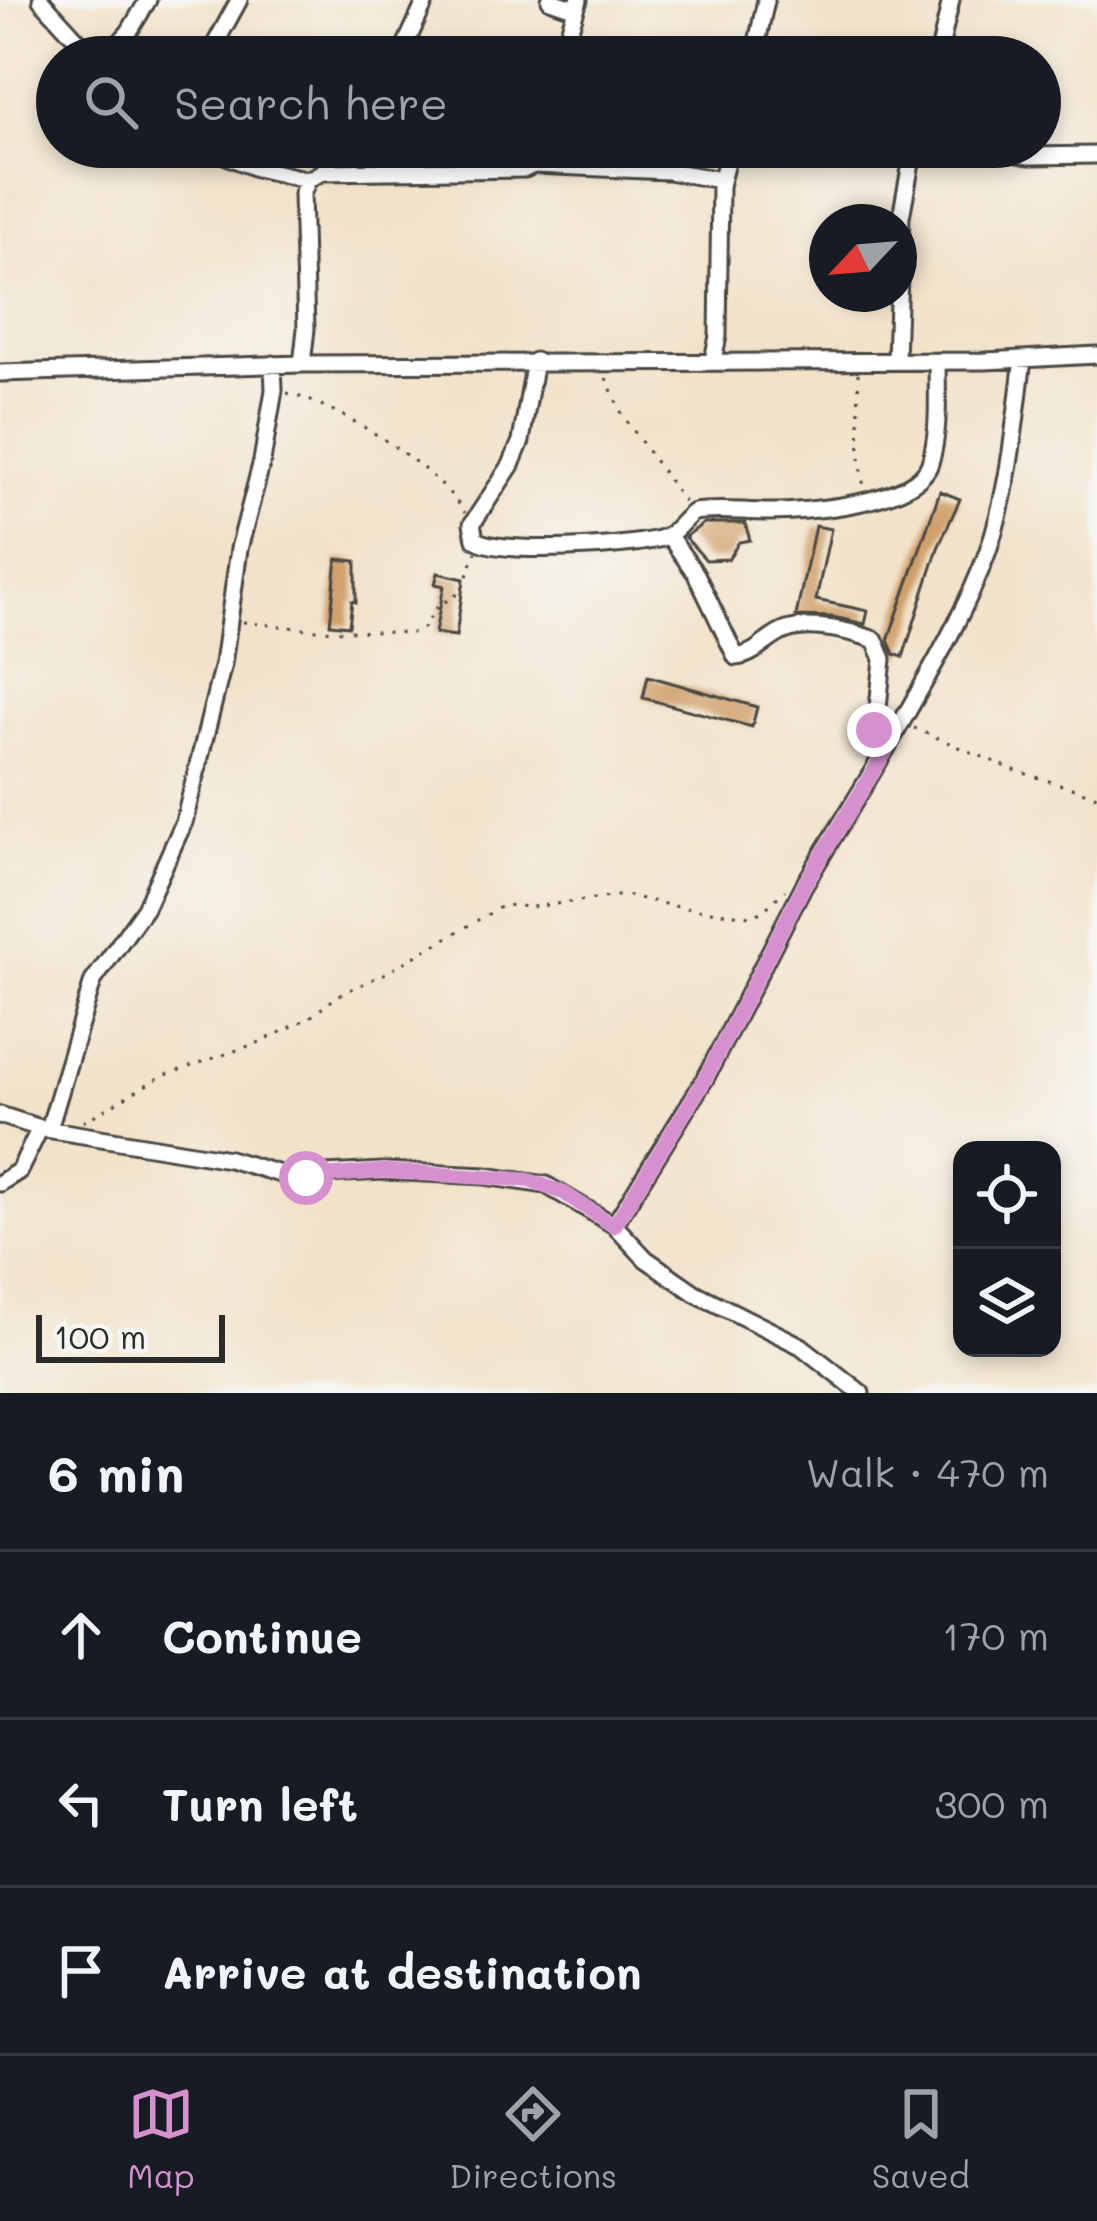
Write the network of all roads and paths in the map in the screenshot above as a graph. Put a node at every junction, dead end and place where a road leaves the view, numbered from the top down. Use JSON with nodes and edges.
{"nodes":[{"id":1,"x":41,"y":0,"type":"edge"},
{"id":2,"x":148,"y":0,"type":"edge"},
{"id":3,"x":239,"y":0,"type":"edge"},
{"id":4,"x":426,"y":0,"type":"edge"},
{"id":5,"x":550,"y":0,"type":"edge"},
{"id":6,"x":766,"y":0,"type":"edge"},
{"id":7,"x":951,"y":0,"type":"edge"},
{"id":8,"x":578,"y":4,"type":"edge"},
{"id":9,"x":73,"y":36,"type":"edge"},
{"id":10,"x":125,"y":36,"type":"edge"},
{"id":11,"x":219,"y":36,"type":"edge"},
{"id":12,"x":410,"y":36,"type":"edge"},
{"id":13,"x":568,"y":36,"type":"edge"},
{"id":14,"x":758,"y":36,"type":"edge"},
{"id":15,"x":943,"y":36,"type":"edge"},
{"id":16,"x":1061,"y":155,"type":"edge"},
{"id":17,"x":1097,"y":155,"type":"edge"},
{"id":18,"x":256,"y":168,"type":"edge"},
{"id":19,"x":522,"y":168,"type":"edge"},
{"id":20,"x":614,"y":168,"type":"edge"},
{"id":21,"x":724,"y":168,"type":"edge"},
{"id":22,"x":910,"y":168,"type":"edge"},
{"id":23,"x":385,"y":170,"type":"joint"},
{"id":24,"x":308,"y":180,"type":"junction"},
{"id":25,"x":721,"y":180,"type":"junction"},
{"id":26,"x":1097,"y":355,"type":"edge"},
{"id":27,"x":896,"y":359,"type":"junction"},
{"id":28,"x":1023,"y":359,"type":"junction"},
{"id":29,"x":713,"y":360,"type":"junction"},
{"id":30,"x":855,"y":360,"type":"junction"},
{"id":31,"x":536,"y":361,"type":"junction"},
{"id":32,"x":597,"y":361,"type":"junction"},
{"id":33,"x":938,"y":361,"type":"junction"},
{"id":34,"x":273,"y":364,"type":"junction"},
{"id":35,"x":302,"y":364,"type":"junction"},
{"id":36,"x":0,"y":373,"type":"edge"},
{"id":37,"x":274,"y":391,"type":"junction"},
{"id":38,"x":866,"y":500,"type":"junction"},
{"id":39,"x":691,"y":514,"type":"junction"},
{"id":40,"x":472,"y":524,"type":"junction"},
{"id":41,"x":669,"y":536,"type":"junction"},
{"id":42,"x":480,"y":544,"type":"junction"},
{"id":43,"x":229,"y":620,"type":"junction"},
{"id":44,"x":901,"y":723,"type":"junction"},
{"id":45,"x":886,"y":751,"type":"junction"},
{"id":46,"x":1097,"y":796,"type":"edge"},
{"id":47,"x":793,"y":882,"type":"dead end"},
{"id":48,"x":0,"y":1115,"type":"edge"},
{"id":49,"x":44,"y":1129,"type":"junction"},
{"id":50,"x":67,"y":1133,"type":"junction"},
{"id":51,"x":0,"y":1184,"type":"edge"},
{"id":52,"x":614,"y":1226,"type":"junction"},
{"id":53,"x":861,"y":1393,"type":"edge"}],
"edges":[{"from":1,"to":9,"type":"street"},
{"from":2,"to":10,"type":"street"},
{"from":3,"to":11,"type":"street"},
{"from":4,"to":12,"type":"street"},
{"from":5,"to":8,"type":"street"},
{"from":6,"to":14,"type":"street"},
{"from":7,"to":15,"type":"street"},
{"from":8,"to":13,"type":"street"},
{"from":16,"to":17,"type":"street"},
{"from":18,"to":24,"type":"street"},
{"from":19,"to":23,"type":"street"},
{"from":20,"to":25,"type":"street"},
{"from":21,"to":25,"type":"street"},
{"from":22,"to":27,"type":"street"},
{"from":23,"to":24,"type":"street"},
{"from":24,"to":35,"type":"street"},
{"from":25,"to":29,"type":"street"},
{"from":26,"to":28,"type":"street"},
{"from":27,"to":30,"type":"street"},
{"from":27,"to":33,"type":"street"},
{"from":28,"to":33,"type":"street"},
{"from":28,"to":44,"type":"street"},
{"from":29,"to":30,"type":"street"},
{"from":29,"to":32,"type":"street"},
{"from":30,"to":38,"type":"path"},
{"from":31,"to":32,"type":"street"},
{"from":31,"to":35,"type":"street"},
{"from":31,"to":40,"type":"street"},
{"from":32,"to":39,"type":"path"},
{"from":33,"to":38,"type":"street"},
{"from":34,"to":35,"type":"street"},
{"from":34,"to":36,"type":"street"},
{"from":34,"to":37,"type":"street"},
{"from":37,"to":40,"type":"path"},
{"from":37,"to":43,"type":"street"},
{"from":38,"to":39,"type":"street"},
{"from":39,"to":41,"type":"street"},
{"from":40,"to":42,"type":"street"},
{"from":41,"to":42,"type":"street"},
{"from":41,"to":45,"type":"street"},
{"from":42,"to":43,"type":"path"},
{"from":43,"to":49,"type":"street"},
{"from":44,"to":45,"type":"street"},
{"from":44,"to":46,"type":"path"},
{"from":45,"to":52,"type":"street"},
{"from":47,"to":50,"type":"path"},
{"from":48,"to":49,"type":"street"},
{"from":49,"to":50,"type":"street"},
{"from":49,"to":51,"type":"street"},
{"from":50,"to":52,"type":"street"},
{"from":52,"to":53,"type":"street"}]}
